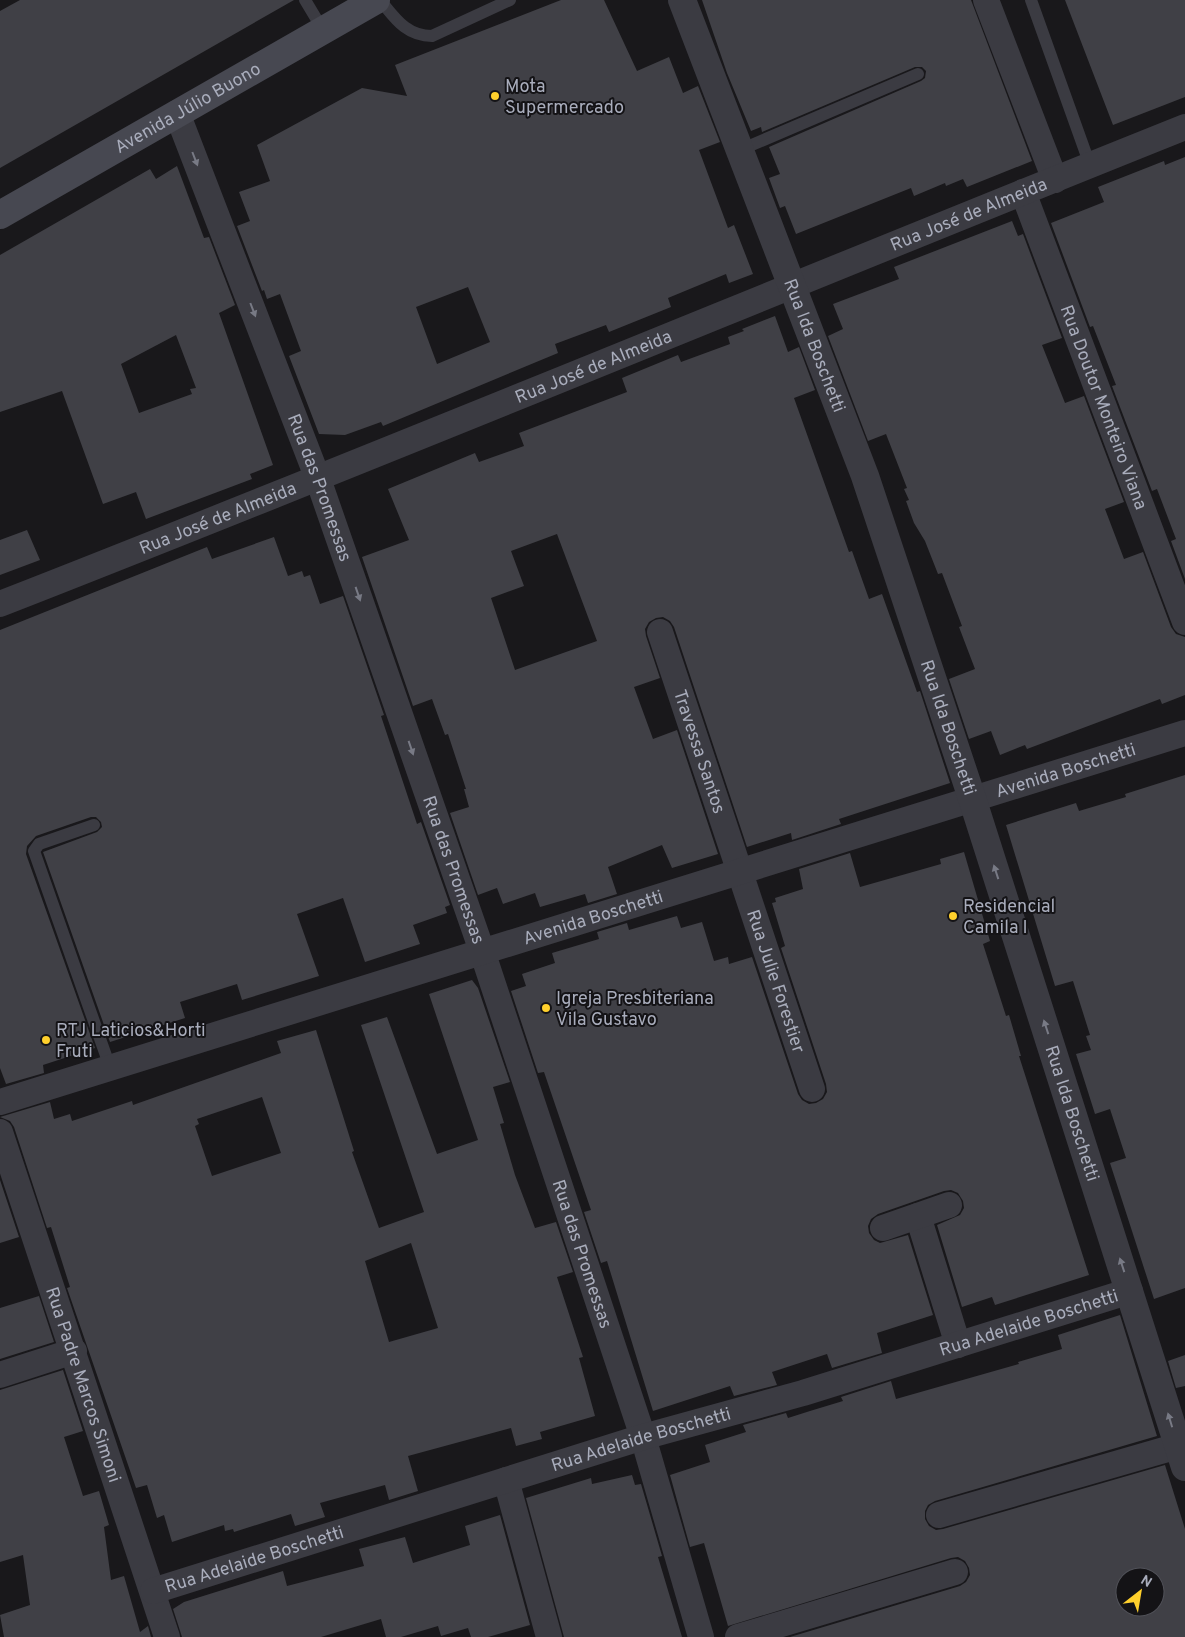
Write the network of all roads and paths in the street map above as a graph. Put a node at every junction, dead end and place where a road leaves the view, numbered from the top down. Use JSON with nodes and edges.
{"nodes":[{"id":1,"x":305,"y":0,"type":"edge"},
{"id":2,"x":376,"y":0,"type":"edge"},
{"id":3,"x":380,"y":0,"type":"edge"},
{"id":4,"x":510,"y":0,"type":"edge"},
{"id":5,"x":682,"y":0,"type":"edge"},
{"id":6,"x":986,"y":0,"type":"edge"},
{"id":7,"x":1031,"y":0,"type":"edge"},
{"id":8,"x":322,"y":30,"type":"junction"},
{"id":9,"x":918,"y":74,"type":"dead end"},
{"id":10,"x":177,"y":113,"type":"junction"},
{"id":11,"x":1185,"y":127,"type":"edge"},
{"id":12,"x":740,"y":150,"type":"junction"},
{"id":13,"x":1090,"y":165,"type":"junction"},
{"id":14,"x":1055,"y":180,"type":"junction"},
{"id":15,"x":1023,"y":192,"type":"junction"},
{"id":16,"x":0,"y":215,"type":"edge"},
{"id":17,"x":791,"y":285,"type":"junction"},
{"id":18,"x":318,"y":479,"type":"junction"},
{"id":19,"x":0,"y":604,"type":"edge"},
{"id":20,"x":1185,"y":622,"type":"edge"},
{"id":21,"x":660,"y":632,"type":"dead end"},
{"id":22,"x":1185,"y":733,"type":"edge"},
{"id":23,"x":972,"y":798,"type":"junction"},
{"id":24,"x":94,"y":825,"type":"dead end"},
{"id":25,"x":739,"y":872,"type":"junction"},
{"id":26,"x":482,"y":951,"type":"junction"},
{"id":27,"x":110,"y":1067,"type":"junction"},
{"id":28,"x":812,"y":1088,"type":"dead end"},
{"id":29,"x":0,"y":1102,"type":"edge"},
{"id":30,"x":0,"y":1132,"type":"edge"},
{"id":31,"x":950,"y":1204,"type":"dead end"},
{"id":32,"x":918,"y":1216,"type":"junction"},
{"id":33,"x":883,"y":1228,"type":"dead end"},
{"id":34,"x":1130,"y":1291,"type":"junction"},
{"id":35,"x":958,"y":1345,"type":"junction"},
{"id":36,"x":74,"y":1351,"type":"junction"},
{"id":37,"x":0,"y":1375,"type":"edge"},
{"id":38,"x":643,"y":1437,"type":"junction"},
{"id":39,"x":1182,"y":1456,"type":"edge"},
{"id":40,"x":506,"y":1480,"type":"junction"},
{"id":41,"x":939,"y":1515,"type":"dead end"},
{"id":42,"x":955,"y":1572,"type":"dead end"},
{"id":43,"x":153,"y":1591,"type":"junction"},
{"id":44,"x":167,"y":1637,"type":"edge"},
{"id":45,"x":549,"y":1637,"type":"edge"},
{"id":46,"x":701,"y":1637,"type":"edge"},
{"id":47,"x":738,"y":1637,"type":"edge"}],
"edges":[{"from":1,"to":8,"type":"lane"},
{"from":2,"to":8,"type":"main road","name":"Avenida Júlio Buono"},
{"from":3,"to":4,"type":"lane"},
{"from":5,"to":12,"type":"street","name":"Rua Ida Boschetti"},
{"from":6,"to":14,"type":"street"},
{"from":7,"to":13,"type":"lane"},
{"from":8,"to":10,"type":"main road","name":"Avenida Júlio Buono"},
{"from":9,"to":12,"type":"lane"},
{"from":10,"to":16,"type":"main road","name":"Avenida Júlio Buono"},
{"from":10,"to":18,"type":"street","name":"Rua das Promessas","one_way":true},
{"from":11,"to":13,"type":"street","name":"Rua José de Almeida"},
{"from":12,"to":17,"type":"street","name":"Rua Ida Boschetti"},
{"from":13,"to":14,"type":"street","name":"Rua José de Almeida"},
{"from":14,"to":15,"type":"street","name":"Rua José de Almeida"},
{"from":15,"to":17,"type":"street","name":"Rua José de Almeida"},
{"from":15,"to":20,"type":"street","name":"Rua Doutor Monteiro Viana"},
{"from":17,"to":18,"type":"street","name":"Rua José de Almeida"},
{"from":17,"to":23,"type":"street","name":"Rua Ida Boschetti"},
{"from":18,"to":19,"type":"street","name":"Rua José de Almeida"},
{"from":18,"to":26,"type":"street","name":"Rua das Promessas","one_way":true},
{"from":21,"to":25,"type":"street","name":"Travessa Santos"},
{"from":22,"to":23,"type":"street","name":"Avenida Boschetti"},
{"from":23,"to":25,"type":"street","name":"Avenida Boschetti"},
{"from":34,"to":23,"type":"street","name":"Rua Ida Boschetti","one_way":true},
{"from":24,"to":27,"type":"lane"},
{"from":25,"to":26,"type":"street","name":"Avenida Boschetti"},
{"from":25,"to":28,"type":"street","name":"Rua Julie Forestier"},
{"from":26,"to":27,"type":"street","name":"Avenida Boschetti"},
{"from":26,"to":38,"type":"street","name":"Rua das Promessas"},
{"from":27,"to":29,"type":"street","name":"Avenida Boschetti"},
{"from":30,"to":36,"type":"street","name":"Rua Padre Marcos Simoni"},
{"from":31,"to":32,"type":"street"},
{"from":32,"to":33,"type":"street"},
{"from":32,"to":35,"type":"street"},
{"from":34,"to":35,"type":"street","name":"Rua Adelaide Boschetti"},
{"from":39,"to":34,"type":"street","name":"Rua Ida Boschetti","one_way":true},
{"from":35,"to":38,"type":"street","name":"Rua Adelaide Boschetti"},
{"from":36,"to":37,"type":"street"},
{"from":36,"to":43,"type":"street","name":"Rua Padre Marcos Simoni"},
{"from":38,"to":40,"type":"street","name":"Rua Adelaide Boschetti"},
{"from":38,"to":46,"type":"street","name":"Rua das Promessas"},
{"from":39,"to":41,"type":"street"},
{"from":40,"to":43,"type":"street","name":"Rua Adelaide Boschetti"},
{"from":40,"to":45,"type":"street"},
{"from":42,"to":47,"type":"street"},
{"from":43,"to":44,"type":"street","name":"Rua Padre Marcos Simoni"}]}
